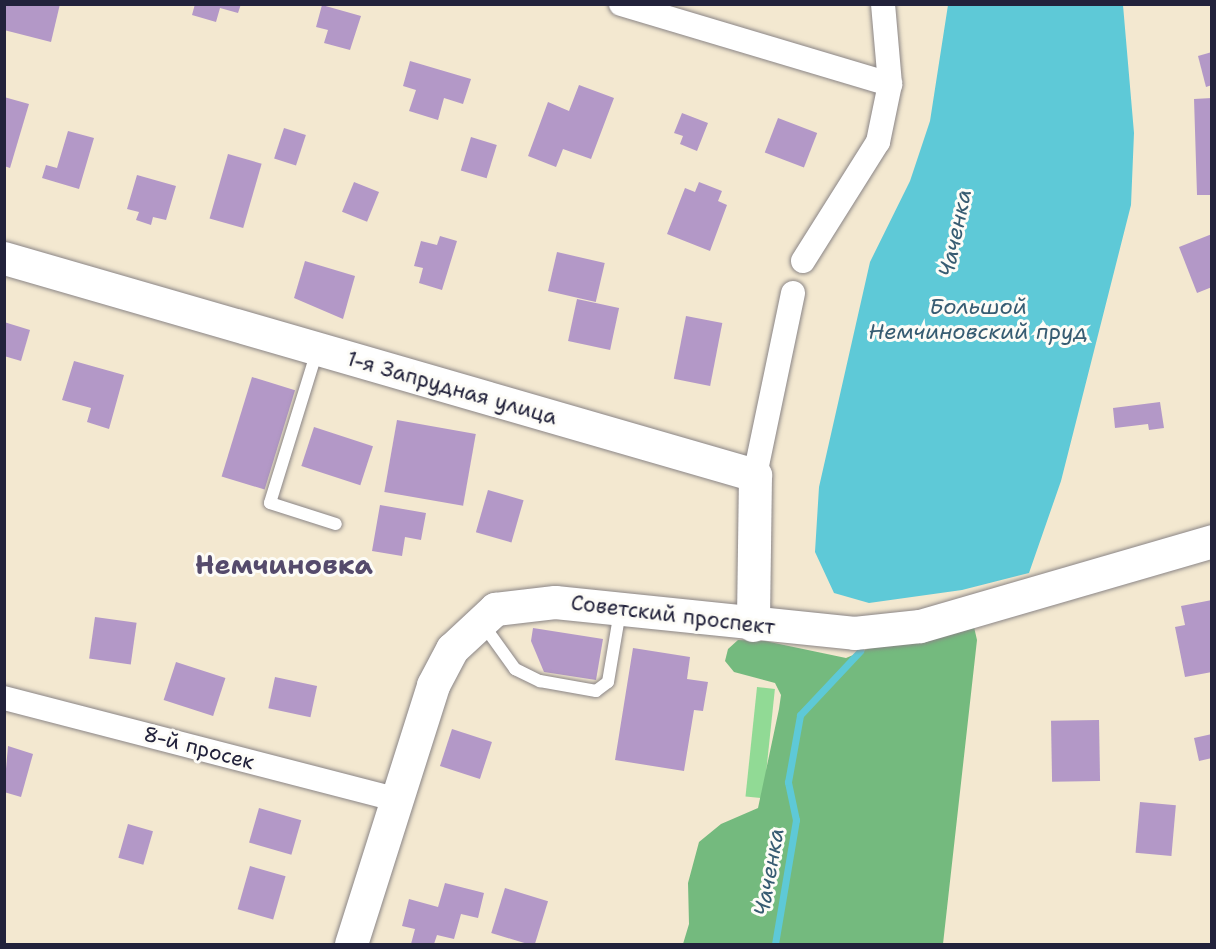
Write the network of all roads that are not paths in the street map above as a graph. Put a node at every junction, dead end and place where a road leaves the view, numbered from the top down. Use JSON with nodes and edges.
{"nodes":[{"id":1,"x":621,"y":4,"type":"edge"},
{"id":2,"x":883,"y":4,"type":"edge"},
{"id":3,"x":890,"y":84,"type":"junction"},
{"id":4,"x":4,"y":258,"type":"edge"},
{"id":5,"x":802,"y":261,"type":"dead end"},
{"id":6,"x":793,"y":293,"type":"dead end"},
{"id":7,"x":317,"y":349,"type":"junction"},
{"id":8,"x":755,"y":476,"type":"junction"},
{"id":9,"x":336,"y":524,"type":"dead end"},
{"id":10,"x":1212,"y":541,"type":"edge"},
{"id":11,"x":620,"y":610,"type":"junction"},
{"id":12,"x":479,"y":620,"type":"junction"},
{"id":13,"x":753,"y":625,"type":"junction"},
{"id":14,"x":4,"y":698,"type":"edge"},
{"id":15,"x":394,"y":800,"type":"junction"},
{"id":16,"x":351,"y":945,"type":"edge"}],
"edges":[{"from":1,"to":3,"type":"street"},
{"from":2,"to":3,"type":"street"},
{"from":3,"to":5,"type":"street"},
{"from":4,"to":7,"type":"street","name":"1-я Запрудная улица"},
{"from":6,"to":8,"type":"street"},
{"from":7,"to":8,"type":"street","name":"1-я Запрудная улица"},
{"from":7,"to":9,"type":"lane"},
{"from":8,"to":13,"type":"street"},
{"from":10,"to":13,"type":"street","name":"Советский проспект"},
{"from":11,"to":12,"type":"street","name":"Советский проспект"},
{"from":11,"to":12,"type":"lane"},
{"from":11,"to":13,"type":"street","name":"Советский проспект"},
{"from":12,"to":15,"type":"street","name":"Советский проспект"},
{"from":14,"to":15,"type":"street","name":"8-й просек"},
{"from":15,"to":16,"type":"street","name":"Советский проспект"}]}
